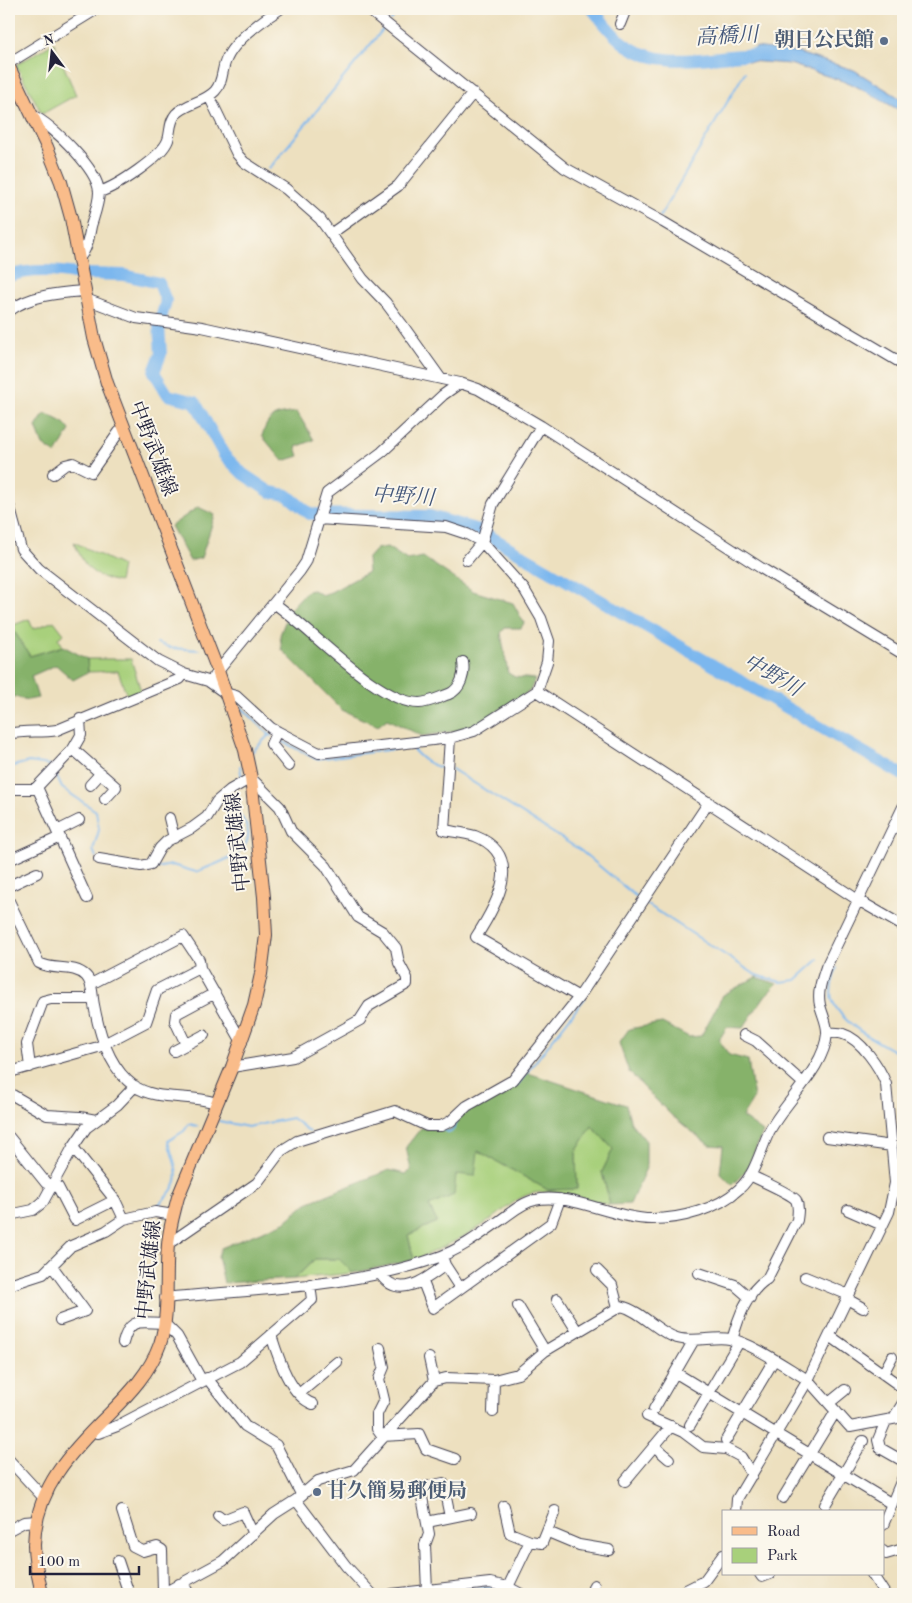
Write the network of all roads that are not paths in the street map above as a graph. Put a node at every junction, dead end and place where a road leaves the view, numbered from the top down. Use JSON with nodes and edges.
{"nodes":[{"id":1,"x":97,"y":9,"type":"edge"},
{"id":2,"x":280,"y":9,"type":"edge"},
{"id":3,"x":368,"y":9,"type":"edge"},
{"id":4,"x":626,"y":9,"type":"edge"},
{"id":5,"x":620,"y":24,"type":"dead end"},
{"id":6,"x":9,"y":63,"type":"edge"},
{"id":7,"x":9,"y":67,"type":"edge"},
{"id":8,"x":473,"y":93,"type":"junction"},
{"id":9,"x":208,"y":96,"type":"junction"},
{"id":10,"x":32,"y":115,"type":"junction"},
{"id":11,"x":99,"y":192,"type":"junction"},
{"id":12,"x":332,"y":233,"type":"junction"},
{"id":13,"x":79,"y":258,"type":"junction"},
{"id":14,"x":86,"y":295,"type":"junction"},
{"id":15,"x":9,"y":311,"type":"edge"},
{"id":16,"x":903,"y":364,"type":"edge"},
{"id":17,"x":441,"y":379,"type":"junction"},
{"id":18,"x":460,"y":384,"type":"junction"},
{"id":19,"x":541,"y":426,"type":"junction"},
{"id":20,"x":124,"y":430,"type":"junction"},
{"id":21,"x":53,"y":474,"type":"dead end"},
{"id":22,"x":9,"y":505,"type":"edge"},
{"id":23,"x":318,"y":519,"type":"junction"},
{"id":24,"x":482,"y":542,"type":"junction"},
{"id":25,"x":467,"y":560,"type":"dead end"},
{"id":26,"x":275,"y":604,"type":"junction"},
{"id":27,"x":903,"y":654,"type":"edge"},
{"id":28,"x":462,"y":662,"type":"dead end"},
{"id":29,"x":218,"y":671,"type":"junction"},
{"id":30,"x":184,"y":674,"type":"junction"},
{"id":31,"x":208,"y":681,"type":"junction"},
{"id":32,"x":537,"y":691,"type":"junction"},
{"id":33,"x":230,"y":694,"type":"junction"},
{"id":34,"x":80,"y":719,"type":"junction"},
{"id":35,"x":9,"y":734,"type":"edge"},
{"id":36,"x":275,"y":735,"type":"junction"},
{"id":37,"x":450,"y":738,"type":"junction"},
{"id":38,"x":73,"y":748,"type":"junction"},
{"id":39,"x":289,"y":766,"type":"dead end"},
{"id":40,"x":101,"y":773,"type":"junction"},
{"id":41,"x":251,"y":778,"type":"junction"},
{"id":42,"x":90,"y":785,"type":"dead end"},
{"id":43,"x":37,"y":787,"type":"junction"},
{"id":44,"x":9,"y":789,"type":"edge"},
{"id":45,"x":105,"y":799,"type":"dead end"},
{"id":46,"x":709,"y":802,"type":"junction"},
{"id":47,"x":903,"y":807,"type":"edge"},
{"id":48,"x":169,"y":818,"type":"dead end"},
{"id":49,"x":79,"y":820,"type":"dead end"},
{"id":50,"x":58,"y":834,"type":"junction"},
{"id":51,"x":174,"y":838,"type":"junction"},
{"id":52,"x":99,"y":858,"type":"dead end"},
{"id":53,"x":9,"y":860,"type":"edge"},
{"id":54,"x":37,"y":873,"type":"dead end"},
{"id":55,"x":9,"y":886,"type":"edge"},
{"id":56,"x":88,"y":898,"type":"dead end"},
{"id":57,"x":858,"y":900,"type":"junction"},
{"id":58,"x":9,"y":901,"type":"edge"},
{"id":59,"x":903,"y":926,"type":"edge"},
{"id":60,"x":200,"y":968,"type":"junction"},
{"id":61,"x":91,"y":984,"type":"junction"},
{"id":62,"x":215,"y":993,"type":"junction"},
{"id":63,"x":579,"y":997,"type":"junction"},
{"id":64,"x":93,"y":999,"type":"junction"},
{"id":65,"x":828,"y":1033,"type":"junction"},
{"id":66,"x":204,"y":1035,"type":"dead end"},
{"id":67,"x":744,"y":1035,"type":"dead end"},
{"id":68,"x":242,"y":1042,"type":"junction"},
{"id":69,"x":104,"y":1044,"type":"junction"},
{"id":70,"x":186,"y":1044,"type":"junction"},
{"id":71,"x":174,"y":1051,"type":"dead end"},
{"id":72,"x":30,"y":1067,"type":"junction"},
{"id":73,"x":232,"y":1067,"type":"junction"},
{"id":74,"x":9,"y":1074,"type":"edge"},
{"id":75,"x":803,"y":1083,"type":"junction"},
{"id":76,"x":135,"y":1086,"type":"junction"},
{"id":77,"x":9,"y":1094,"type":"edge"},
{"id":78,"x":216,"y":1103,"type":"junction"},
{"id":79,"x":96,"y":1120,"type":"junction"},
{"id":80,"x":9,"y":1137,"type":"edge"},
{"id":81,"x":827,"y":1137,"type":"dead end"},
{"id":82,"x":892,"y":1146,"type":"junction"},
{"id":83,"x":73,"y":1147,"type":"junction"},
{"id":84,"x":750,"y":1175,"type":"junction"},
{"id":85,"x":52,"y":1185,"type":"junction"},
{"id":86,"x":899,"y":1186,"type":"edge"},
{"id":87,"x":560,"y":1199,"type":"junction"},
{"id":88,"x":115,"y":1200,"type":"junction"},
{"id":89,"x":848,"y":1210,"type":"dead end"},
{"id":90,"x":11,"y":1212,"type":"edge"},
{"id":91,"x":174,"y":1215,"type":"junction"},
{"id":92,"x":124,"y":1218,"type":"junction"},
{"id":93,"x":882,"y":1226,"type":"junction"},
{"id":94,"x":168,"y":1244,"type":"junction"},
{"id":95,"x":444,"y":1260,"type":"junction"},
{"id":96,"x":52,"y":1266,"type":"junction"},
{"id":97,"x":596,"y":1270,"type":"dead end"},
{"id":98,"x":699,"y":1273,"type":"dead end"},
{"id":99,"x":381,"y":1275,"type":"junction"},
{"id":100,"x":805,"y":1277,"type":"dead end"},
{"id":101,"x":423,"y":1282,"type":"junction"},
{"id":102,"x":310,"y":1284,"type":"junction"},
{"id":103,"x":9,"y":1285,"type":"edge"},
{"id":104,"x":460,"y":1288,"type":"junction"},
{"id":105,"x":848,"y":1297,"type":"junction"},
{"id":106,"x":165,"y":1298,"type":"junction"},
{"id":107,"x":750,"y":1298,"type":"junction"},
{"id":108,"x":557,"y":1299,"type":"dead end"},
{"id":109,"x":518,"y":1306,"type":"dead end"},
{"id":110,"x":618,"y":1307,"type":"junction"},
{"id":111,"x":863,"y":1308,"type":"dead end"},
{"id":112,"x":60,"y":1320,"type":"dead end"},
{"id":113,"x":164,"y":1323,"type":"junction"},
{"id":114,"x":577,"y":1331,"type":"junction"},
{"id":115,"x":271,"y":1335,"type":"junction"},
{"id":116,"x":830,"y":1336,"type":"junction"},
{"id":117,"x":694,"y":1340,"type":"junction"},
{"id":118,"x":736,"y":1341,"type":"junction"},
{"id":119,"x":123,"y":1343,"type":"dead end"},
{"id":120,"x":380,"y":1348,"type":"dead end"},
{"id":121,"x":545,"y":1351,"type":"junction"},
{"id":122,"x":892,"y":1357,"type":"dead end"},
{"id":123,"x":429,"y":1358,"type":"dead end"},
{"id":124,"x":774,"y":1360,"type":"junction"},
{"id":125,"x":337,"y":1362,"type":"dead end"},
{"id":126,"x":676,"y":1373,"type":"junction"},
{"id":127,"x":883,"y":1374,"type":"junction"},
{"id":128,"x":204,"y":1380,"type":"junction"},
{"id":129,"x":494,"y":1380,"type":"junction"},
{"id":130,"x":808,"y":1380,"type":"junction"},
{"id":131,"x":434,"y":1381,"type":"junction"},
{"id":132,"x":903,"y":1388,"type":"edge"},
{"id":133,"x":845,"y":1390,"type":"dead end"},
{"id":134,"x":709,"y":1392,"type":"junction"},
{"id":135,"x":300,"y":1393,"type":"junction"},
{"id":136,"x":903,"y":1403,"type":"edge"},
{"id":137,"x":313,"y":1404,"type":"dead end"},
{"id":138,"x":832,"y":1407,"type":"junction"},
{"id":139,"x":493,"y":1412,"type":"dead end"},
{"id":140,"x":743,"y":1412,"type":"junction"},
{"id":141,"x":894,"y":1419,"type":"edge"},
{"id":142,"x":690,"y":1425,"type":"dead end"},
{"id":143,"x":670,"y":1426,"type":"junction"},
{"id":144,"x":92,"y":1431,"type":"junction"},
{"id":145,"x":776,"y":1433,"type":"junction"},
{"id":146,"x":382,"y":1436,"type":"junction"},
{"id":147,"x":726,"y":1440,"type":"dead end"},
{"id":148,"x":863,"y":1441,"type":"dead end"},
{"id":149,"x":654,"y":1446,"type":"junction"},
{"id":150,"x":810,"y":1454,"type":"junction"},
{"id":151,"x":455,"y":1459,"type":"dead end"},
{"id":152,"x":669,"y":1459,"type":"dead end"},
{"id":153,"x":9,"y":1460,"type":"edge"},
{"id":154,"x":903,"y":1461,"type":"edge"},
{"id":155,"x":13,"y":1471,"type":"edge"},
{"id":156,"x":843,"y":1474,"type":"junction"},
{"id":157,"x":752,"y":1475,"type":"junction"},
{"id":158,"x":903,"y":1477,"type":"edge"},
{"id":159,"x":625,"y":1481,"type":"dead end"},
{"id":160,"x":43,"y":1497,"type":"junction"},
{"id":161,"x":299,"y":1497,"type":"junction"},
{"id":162,"x":783,"y":1498,"type":"dead end"},
{"id":163,"x":892,"y":1504,"type":"junction"},
{"id":164,"x":825,"y":1505,"type":"dead end"},
{"id":165,"x":504,"y":1506,"type":"dead end"},
{"id":166,"x":736,"y":1510,"type":"edge"},
{"id":167,"x":122,"y":1511,"type":"dead end"},
{"id":168,"x":555,"y":1512,"type":"dead end"},
{"id":169,"x":471,"y":1513,"type":"dead end"},
{"id":170,"x":218,"y":1516,"type":"dead end"},
{"id":171,"x":450,"y":1517,"type":"junction"},
{"id":172,"x":37,"y":1521,"type":"junction"},
{"id":173,"x":427,"y":1522,"type":"junction"},
{"id":174,"x":884,"y":1523,"type":"edge"},
{"id":175,"x":9,"y":1530,"type":"edge"},
{"id":176,"x":548,"y":1532,"type":"junction"},
{"id":177,"x":253,"y":1534,"type":"junction"},
{"id":178,"x":530,"y":1541,"type":"junction"},
{"id":179,"x":903,"y":1549,"type":"edge"},
{"id":180,"x":609,"y":1550,"type":"dead end"},
{"id":181,"x":884,"y":1552,"type":"edge"},
{"id":182,"x":722,"y":1556,"type":"edge"},
{"id":183,"x":118,"y":1561,"type":"dead end"},
{"id":184,"x":873,"y":1576,"type":"edge"},
{"id":185,"x":179,"y":1584,"type":"junction"},
{"id":186,"x":508,"y":1587,"type":"junction"},
{"id":187,"x":427,"y":1590,"type":"junction"},
{"id":188,"x":42,"y":1594,"type":"edge"},
{"id":189,"x":128,"y":1594,"type":"edge"},
{"id":190,"x":163,"y":1594,"type":"edge"},
{"id":191,"x":189,"y":1594,"type":"edge"},
{"id":192,"x":372,"y":1594,"type":"edge"},
{"id":193,"x":392,"y":1594,"type":"edge"},
{"id":194,"x":521,"y":1594,"type":"edge"},
{"id":195,"x":678,"y":1594,"type":"edge"},
{"id":196,"x":885,"y":1594,"type":"edge"}],
"edges":[{"from":1,"to":6,"type":"street"},
{"from":2,"to":9,"type":"street"},
{"from":3,"to":8,"type":"street"},
{"from":4,"to":5,"type":"street"},
{"from":7,"to":10,"type":"main road","name":"中野武雄線"},
{"from":8,"to":12,"type":"street"},
{"from":8,"to":16,"type":"street"},
{"from":9,"to":11,"type":"street"},
{"from":9,"to":12,"type":"street"},
{"from":10,"to":11,"type":"street"},
{"from":10,"to":13,"type":"main road","name":"中野武雄線"},
{"from":11,"to":13,"type":"street"},
{"from":12,"to":17,"type":"street"},
{"from":13,"to":14,"type":"main road","name":"中野武雄線"},
{"from":14,"to":15,"type":"street"},
{"from":14,"to":17,"type":"street"},
{"from":14,"to":20,"type":"main road","name":"中野武雄線"},
{"from":17,"to":18,"type":"street"},
{"from":18,"to":19,"type":"street"},
{"from":18,"to":23,"type":"street"},
{"from":19,"to":24,"type":"street"},
{"from":19,"to":27,"type":"street"},
{"from":20,"to":21,"type":"street"},
{"from":20,"to":29,"type":"main road","name":"中野武雄線"},
{"from":22,"to":30,"type":"street"},
{"from":23,"to":24,"type":"street"},
{"from":23,"to":26,"type":"street"},
{"from":24,"to":25,"type":"street"},
{"from":24,"to":32,"type":"street"},
{"from":26,"to":28,"type":"street"},
{"from":26,"to":29,"type":"street"},
{"from":29,"to":31,"type":"street"},
{"from":29,"to":33,"type":"main road","name":"中野武雄線"},
{"from":30,"to":31,"type":"street"},
{"from":30,"to":34,"type":"street"},
{"from":31,"to":33,"type":"street"},
{"from":32,"to":37,"type":"street"},
{"from":32,"to":46,"type":"street"},
{"from":33,"to":36,"type":"street"},
{"from":33,"to":41,"type":"main road","name":"中野武雄線"},
{"from":34,"to":35,"type":"street"},
{"from":34,"to":38,"type":"street"},
{"from":36,"to":37,"type":"street"},
{"from":36,"to":39,"type":"street"},
{"from":37,"to":63,"type":"street"},
{"from":38,"to":40,"type":"street"},
{"from":38,"to":43,"type":"street"},
{"from":40,"to":42,"type":"street"},
{"from":40,"to":45,"type":"street"},
{"from":41,"to":51,"type":"street"},
{"from":41,"to":68,"type":"main road","name":"中野武雄線"},
{"from":41,"to":73,"type":"street"},
{"from":43,"to":44,"type":"street"},
{"from":43,"to":50,"type":"street"},
{"from":46,"to":57,"type":"street"},
{"from":46,"to":63,"type":"street"},
{"from":47,"to":57,"type":"street"},
{"from":48,"to":51,"type":"street"},
{"from":49,"to":50,"type":"street"},
{"from":50,"to":53,"type":"street"},
{"from":50,"to":56,"type":"street"},
{"from":51,"to":52,"type":"street"},
{"from":54,"to":55,"type":"street"},
{"from":57,"to":59,"type":"street"},
{"from":57,"to":65,"type":"street"},
{"from":58,"to":61,"type":"street"},
{"from":60,"to":61,"type":"street"},
{"from":60,"to":62,"type":"street"},
{"from":60,"to":69,"type":"street"},
{"from":61,"to":64,"type":"street"},
{"from":62,"to":68,"type":"street"},
{"from":62,"to":70,"type":"street"},
{"from":63,"to":94,"type":"street"},
{"from":64,"to":69,"type":"street"},
{"from":64,"to":72,"type":"street"},
{"from":65,"to":75,"type":"street"},
{"from":65,"to":82,"type":"street"},
{"from":66,"to":70,"type":"street"},
{"from":67,"to":75,"type":"street"},
{"from":68,"to":73,"type":"main road","name":"中野武雄線"},
{"from":69,"to":72,"type":"street"},
{"from":69,"to":76,"type":"street"},
{"from":70,"to":71,"type":"street"},
{"from":72,"to":74,"type":"street"},
{"from":73,"to":78,"type":"main road","name":"中野武雄線"},
{"from":75,"to":84,"type":"street"},
{"from":76,"to":78,"type":"street"},
{"from":76,"to":79,"type":"street"},
{"from":77,"to":79,"type":"street"},
{"from":78,"to":91,"type":"main road","name":"中野武雄線"},
{"from":79,"to":83,"type":"street"},
{"from":80,"to":85,"type":"street"},
{"from":81,"to":82,"type":"street"},
{"from":82,"to":86,"type":"street"},
{"from":83,"to":85,"type":"street"},
{"from":83,"to":88,"type":"street"},
{"from":84,"to":87,"type":"street"},
{"from":84,"to":107,"type":"street"},
{"from":85,"to":88,"type":"street"},
{"from":85,"to":90,"type":"street"},
{"from":86,"to":93,"type":"street"},
{"from":87,"to":95,"type":"street"},
{"from":87,"to":104,"type":"street"},
{"from":88,"to":92,"type":"street"},
{"from":89,"to":93,"type":"street"},
{"from":91,"to":92,"type":"street"},
{"from":91,"to":94,"type":"main road","name":"中野武雄線"},
{"from":92,"to":96,"type":"street"},
{"from":93,"to":105,"type":"street"},
{"from":94,"to":106,"type":"main road","name":"中野武雄線"},
{"from":95,"to":99,"type":"street"},
{"from":95,"to":101,"type":"street"},
{"from":95,"to":104,"type":"street"},
{"from":96,"to":103,"type":"street"},
{"from":96,"to":112,"type":"street"},
{"from":97,"to":110,"type":"street"},
{"from":98,"to":107,"type":"street"},
{"from":99,"to":101,"type":"street"},
{"from":99,"to":102,"type":"street"},
{"from":100,"to":105,"type":"street"},
{"from":101,"to":104,"type":"street"},
{"from":102,"to":106,"type":"street"},
{"from":102,"to":115,"type":"street"},
{"from":105,"to":111,"type":"street"},
{"from":105,"to":116,"type":"street"},
{"from":106,"to":113,"type":"main road","name":"中野武雄線"},
{"from":107,"to":118,"type":"street"},
{"from":108,"to":114,"type":"street"},
{"from":109,"to":121,"type":"street"},
{"from":110,"to":114,"type":"street"},
{"from":110,"to":117,"type":"street"},
{"from":113,"to":119,"type":"street"},
{"from":113,"to":128,"type":"street"},
{"from":113,"to":144,"type":"main road","name":"中野武雄線"},
{"from":114,"to":121,"type":"street"},
{"from":115,"to":128,"type":"street"},
{"from":115,"to":135,"type":"street"},
{"from":116,"to":127,"type":"street"},
{"from":116,"to":130,"type":"street"},
{"from":117,"to":118,"type":"street"},
{"from":117,"to":126,"type":"street"},
{"from":118,"to":124,"type":"street"},
{"from":118,"to":134,"type":"street"},
{"from":120,"to":146,"type":"street"},
{"from":121,"to":129,"type":"street"},
{"from":122,"to":127,"type":"street"},
{"from":123,"to":131,"type":"street"},
{"from":124,"to":130,"type":"street"},
{"from":124,"to":140,"type":"street"},
{"from":125,"to":135,"type":"street"},
{"from":126,"to":134,"type":"street"},
{"from":126,"to":143,"type":"street"},
{"from":127,"to":132,"type":"street"},
{"from":128,"to":144,"type":"street"},
{"from":128,"to":161,"type":"street"},
{"from":129,"to":131,"type":"street"},
{"from":129,"to":139,"type":"street"},
{"from":130,"to":138,"type":"street"},
{"from":130,"to":145,"type":"street"},
{"from":131,"to":146,"type":"street"},
{"from":133,"to":138,"type":"street"},
{"from":134,"to":140,"type":"street"},
{"from":134,"to":142,"type":"street"},
{"from":135,"to":137,"type":"street"},
{"from":136,"to":141,"type":"street"},
{"from":138,"to":141,"type":"street"},
{"from":138,"to":150,"type":"street"},
{"from":140,"to":145,"type":"street"},
{"from":140,"to":147,"type":"street"},
{"from":141,"to":154,"type":"street"},
{"from":143,"to":149,"type":"street"},
{"from":143,"to":157,"type":"street"},
{"from":144,"to":160,"type":"main road","name":"中野武雄線"},
{"from":145,"to":150,"type":"street"},
{"from":145,"to":157,"type":"street"},
{"from":146,"to":151,"type":"street"},
{"from":146,"to":161,"type":"street"},
{"from":148,"to":156,"type":"street"},
{"from":149,"to":152,"type":"street"},
{"from":149,"to":159,"type":"street"},
{"from":150,"to":156,"type":"street"},
{"from":150,"to":162,"type":"street"},
{"from":153,"to":155,"type":"street"},
{"from":155,"to":160,"type":"street"},
{"from":156,"to":163,"type":"street"},
{"from":156,"to":164,"type":"street"},
{"from":157,"to":166,"type":"street"},
{"from":158,"to":163,"type":"street"},
{"from":160,"to":172,"type":"main road","name":"中野武雄線"},
{"from":161,"to":177,"type":"street"},
{"from":161,"to":192,"type":"street"},
{"from":163,"to":174,"type":"street"},
{"from":165,"to":178,"type":"street"},
{"from":167,"to":190,"type":"street"},
{"from":168,"to":176,"type":"street"},
{"from":169,"to":171,"type":"street"},
{"from":170,"to":177,"type":"street"},
{"from":171,"to":173,"type":"street"},
{"from":171,"to":173,"type":"street"},
{"from":172,"to":175,"type":"street"},
{"from":172,"to":188,"type":"main road","name":"中野武雄線"},
{"from":173,"to":187,"type":"street"},
{"from":176,"to":178,"type":"street"},
{"from":176,"to":180,"type":"street"},
{"from":177,"to":185,"type":"street"},
{"from":178,"to":186,"type":"street"},
{"from":179,"to":181,"type":"street"},
{"from":182,"to":195,"type":"street"},
{"from":183,"to":189,"type":"street"},
{"from":184,"to":196,"type":"street"},
{"from":185,"to":190,"type":"street"},
{"from":185,"to":191,"type":"street"},
{"from":186,"to":187,"type":"street"},
{"from":186,"to":194,"type":"street"},
{"from":187,"to":193,"type":"street"}]}
